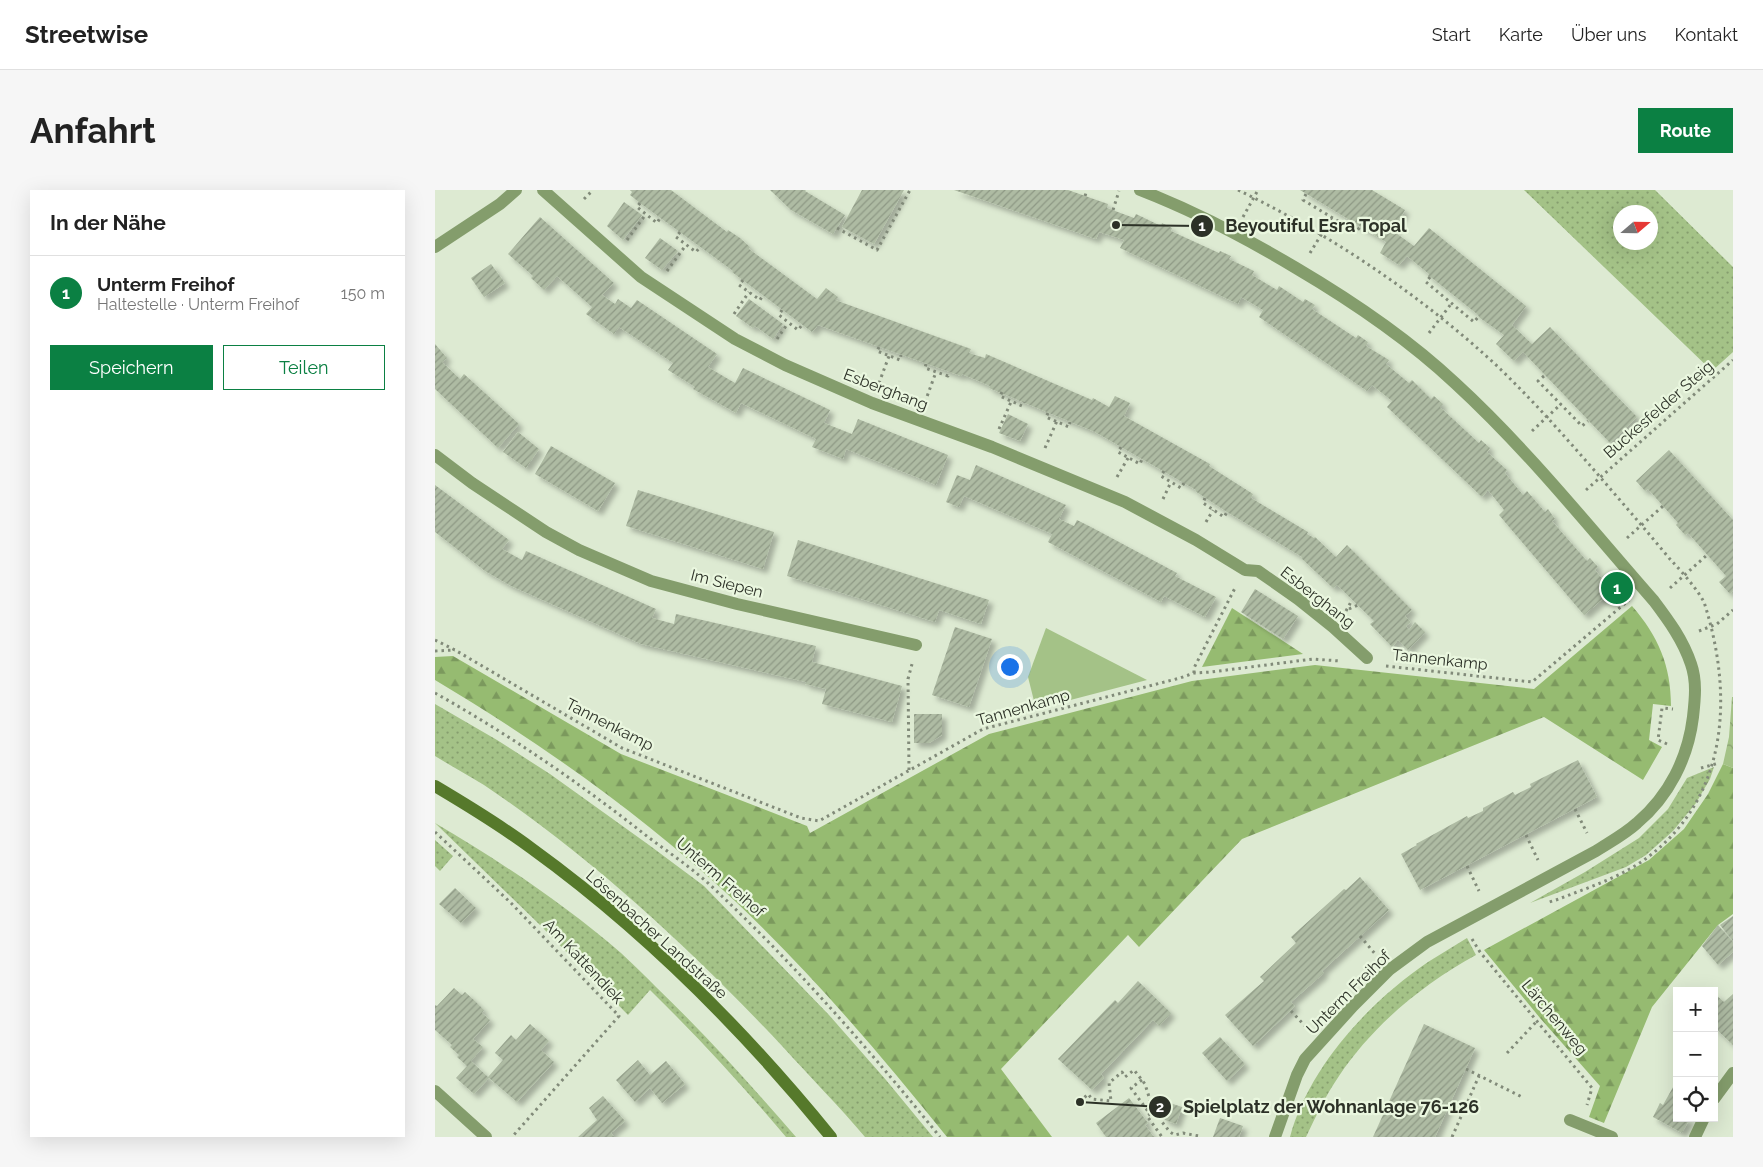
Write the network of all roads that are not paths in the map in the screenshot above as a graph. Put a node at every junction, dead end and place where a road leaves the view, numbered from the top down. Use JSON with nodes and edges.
{"nodes":[{"id":1,"x":516,"y":190,"type":"edge"},
{"id":2,"x":543,"y":190,"type":"edge"},
{"id":3,"x":1140,"y":190,"type":"edge"},
{"id":4,"x":435,"y":247,"type":"edge"},
{"id":5,"x":435,"y":455,"type":"edge"},
{"id":6,"x":916,"y":645,"type":"road end"},
{"id":7,"x":1367,"y":658,"type":"dead end"},
{"id":8,"x":435,"y":786,"type":"edge"},
{"id":9,"x":1733,"y":1073,"type":"edge"},
{"id":10,"x":435,"y":1091,"type":"edge"},
{"id":11,"x":1718,"y":1094,"type":"edge"},
{"id":12,"x":1575,"y":1122,"type":"road end"},
{"id":13,"x":1702,"y":1122,"type":"edge"},
{"id":14,"x":486,"y":1137,"type":"edge"},
{"id":15,"x":831,"y":1137,"type":"edge"},
{"id":16,"x":1275,"y":1137,"type":"edge"},
{"id":17,"x":1612,"y":1137,"type":"edge"},
{"id":18,"x":1695,"y":1137,"type":"edge"}],
"edges":[{"from":1,"to":4,"type":"street"},
{"from":2,"to":7,"type":"street","name":"Esberghang"},
{"from":3,"to":16,"type":"street","name":"Unterm Freihof"},
{"from":5,"to":6,"type":"street","name":"Im Siepen"},
{"from":8,"to":15,"type":"main road","name":"Lösenbacher Landstraße"},
{"from":9,"to":11,"type":"street"},
{"from":10,"to":14,"type":"street"},
{"from":12,"to":17,"type":"street"},
{"from":13,"to":18,"type":"street"}]}
